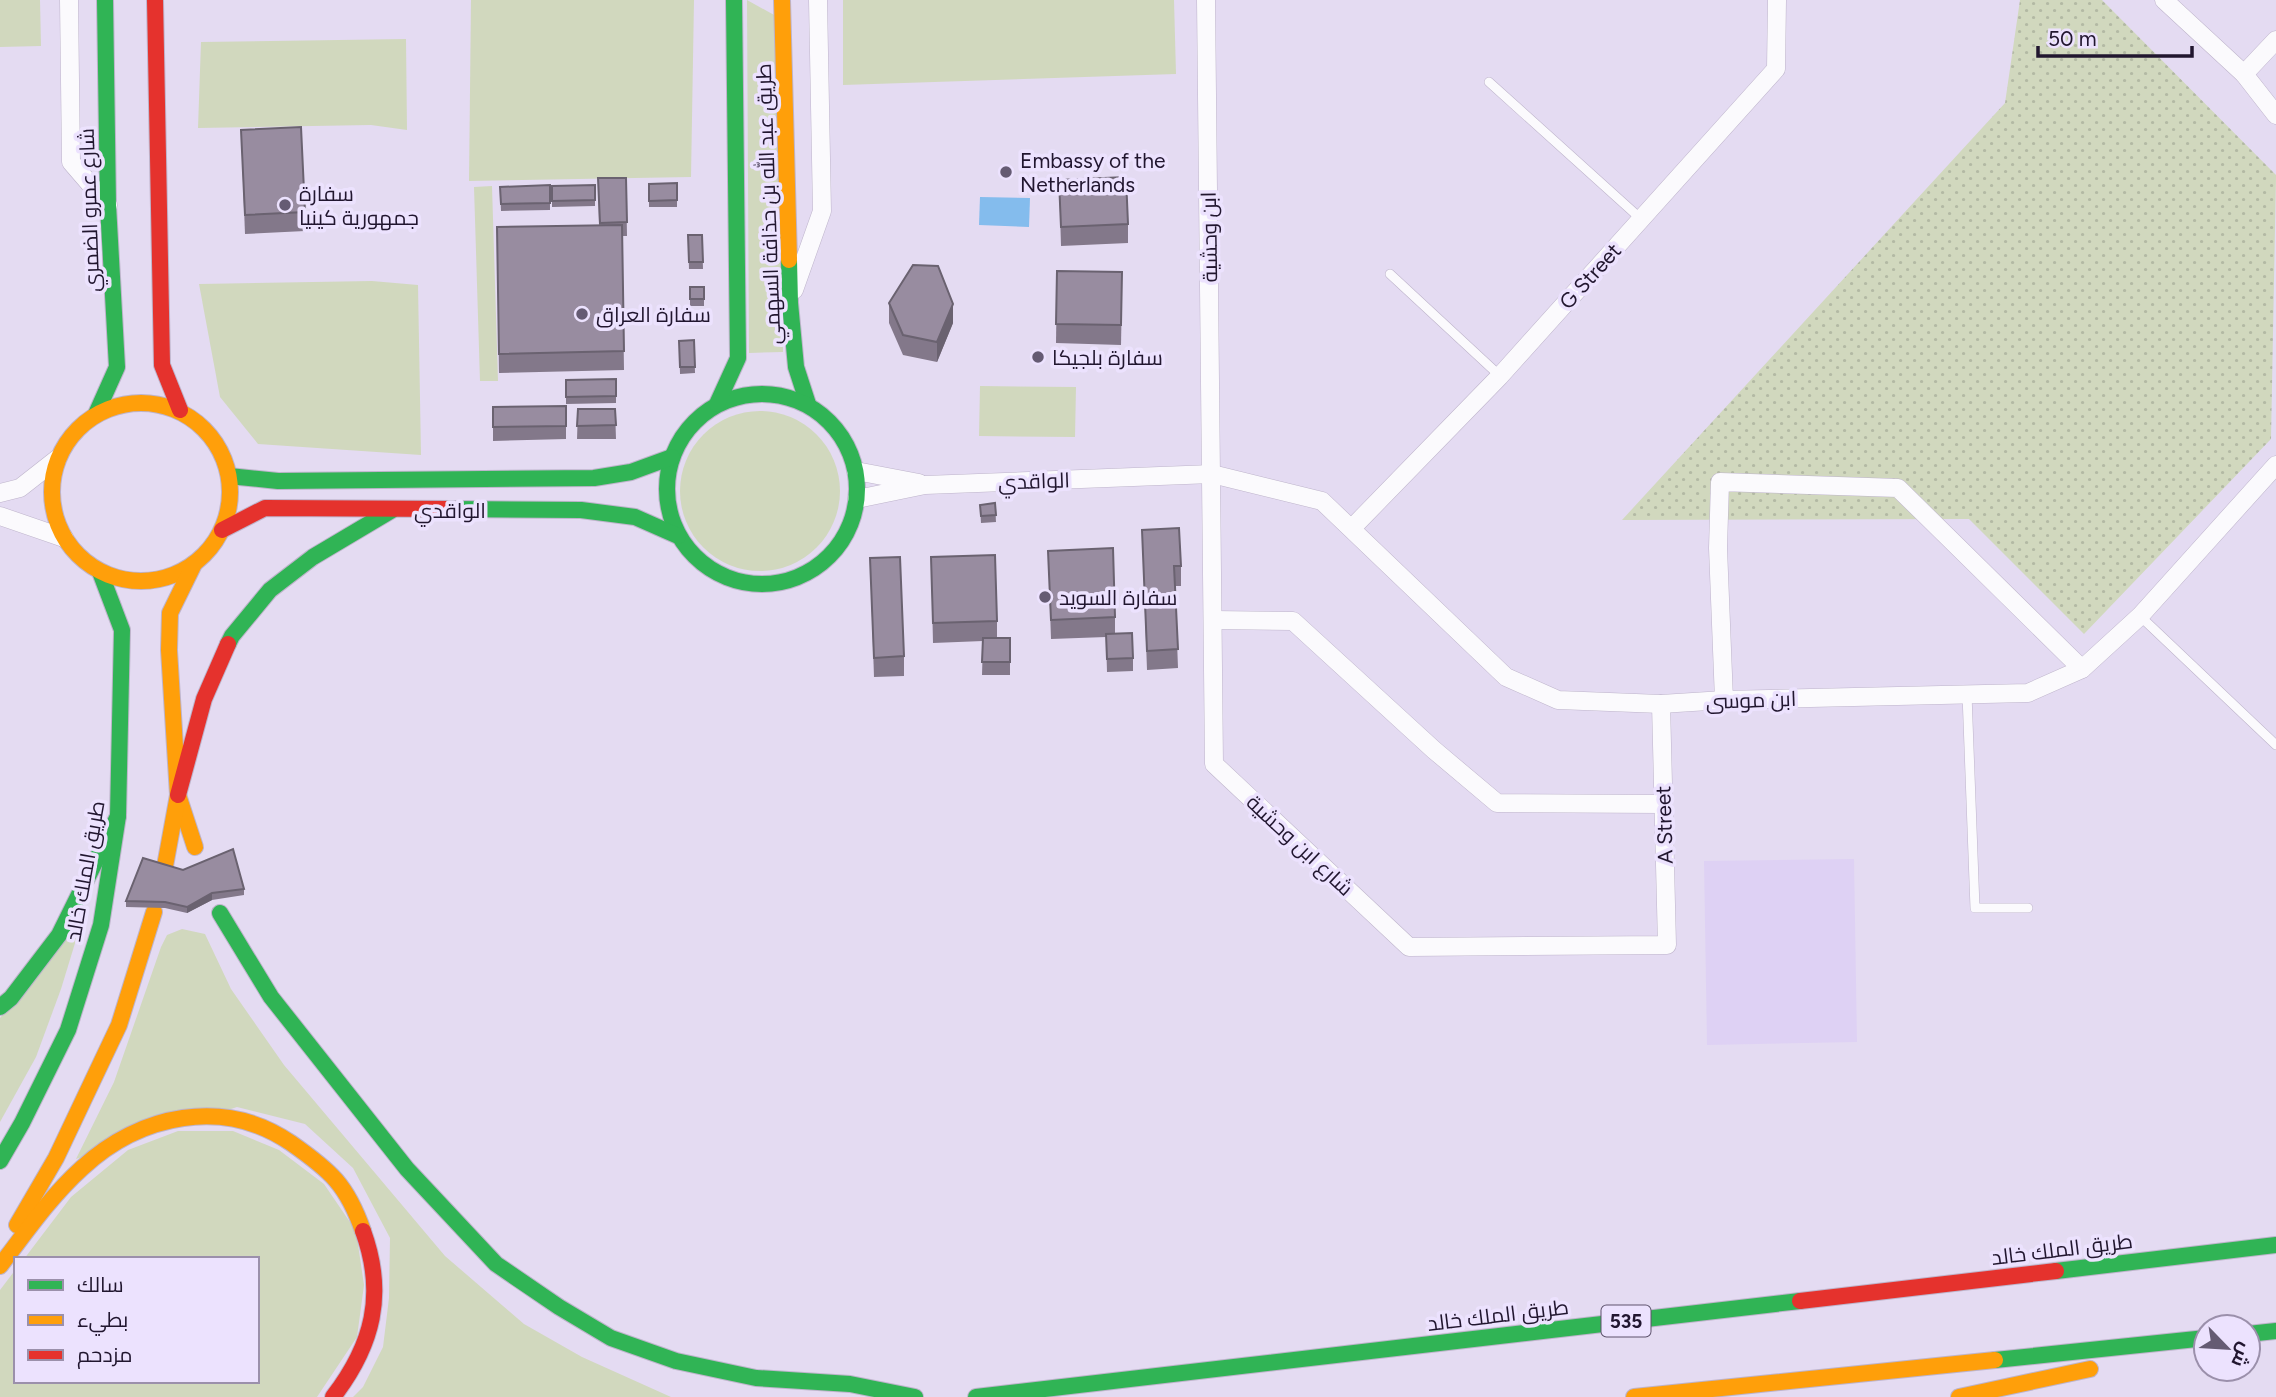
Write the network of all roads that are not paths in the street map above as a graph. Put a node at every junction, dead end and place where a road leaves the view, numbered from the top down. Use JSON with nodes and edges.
{"nodes":[{"id":1,"x":69,"y":0,"type":"edge"},
{"id":2,"x":105,"y":0,"type":"edge"},
{"id":3,"x":155,"y":0,"type":"edge"},
{"id":4,"x":734,"y":0,"type":"edge"},
{"id":5,"x":782,"y":0,"type":"edge"},
{"id":6,"x":818,"y":0,"type":"edge"},
{"id":7,"x":1206,"y":0,"type":"edge"},
{"id":8,"x":1777,"y":0,"type":"edge"},
{"id":9,"x":2164,"y":0,"type":"edge"},
{"id":10,"x":2276,"y":40,"type":"edge"},
{"id":11,"x":2244,"y":74,"type":"junction"},
{"id":12,"x":1489,"y":82,"type":"dead end"},
{"id":13,"x":2276,"y":115,"type":"edge"},
{"id":14,"x":108,"y":205,"type":"junction"},
{"id":15,"x":1641,"y":219,"type":"junction"},
{"id":16,"x":1391,"y":274,"type":"dead end"},
{"id":17,"x":790,"y":303,"type":"junction"},
{"id":18,"x":1500,"y":376,"type":"junction"},
{"id":19,"x":717,"y":404,"type":"junction"},
{"id":20,"x":808,"y":404,"type":"junction"},
{"id":21,"x":180,"y":410,"type":"junction"},
{"id":22,"x":96,"y":414,"type":"junction"},
{"id":23,"x":671,"y":457,"type":"junction"},
{"id":24,"x":57,"y":459,"type":"junction"},
{"id":25,"x":2276,"y":465,"type":"edge"},
{"id":26,"x":856,"y":471,"type":"junction"},
{"id":27,"x":1212,"y":474,"type":"junction"},
{"id":28,"x":229,"y":476,"type":"junction"},
{"id":29,"x":925,"y":485,"type":"junction"},
{"id":30,"x":0,"y":493,"type":"edge"},
{"id":31,"x":857,"y":499,"type":"junction"},
{"id":32,"x":391,"y":510,"type":"junction"},
{"id":33,"x":0,"y":516,"type":"edge"},
{"id":34,"x":1352,"y":528,"type":"junction"},
{"id":35,"x":222,"y":530,"type":"junction"},
{"id":36,"x":678,"y":536,"type":"junction"},
{"id":37,"x":64,"y":538,"type":"junction"},
{"id":38,"x":194,"y":564,"type":"junction"},
{"id":39,"x":100,"y":572,"type":"junction"},
{"id":40,"x":2140,"y":615,"type":"junction"},
{"id":41,"x":1213,"y":620,"type":"junction"},
{"id":42,"x":2082,"y":669,"type":"junction"},
{"id":43,"x":1967,"y":694,"type":"junction"},
{"id":44,"x":1724,"y":700,"type":"junction"},
{"id":45,"x":1661,"y":704,"type":"junction"},
{"id":46,"x":2276,"y":745,"type":"edge"},
{"id":47,"x":178,"y":795,"type":"junction"},
{"id":48,"x":1663,"y":804,"type":"junction"},
{"id":49,"x":118,"y":816,"type":"junction"},
{"id":50,"x":195,"y":847,"type":"dead end"},
{"id":51,"x":165,"y":866,"type":"edge"},
{"id":52,"x":2028,"y":908,"type":"dead end"},
{"id":53,"x":154,"y":912,"type":"dead end"},
{"id":54,"x":220,"y":913,"type":"dead end"},
{"id":55,"x":1667,"y":945,"type":"joint"},
{"id":56,"x":0,"y":1007,"type":"edge"},
{"id":57,"x":0,"y":1161,"type":"edge"},
{"id":58,"x":2276,"y":1245,"type":"edge"},
{"id":59,"x":0,"y":1255,"type":"edge"},
{"id":60,"x":0,"y":1266,"type":"edge"},
{"id":61,"x":2192,"y":1339,"type":"edge"},
{"id":62,"x":2192,"y":1347,"type":"edge"},
{"id":63,"x":333,"y":1397,"type":"edge"},
{"id":64,"x":915,"y":1397,"type":"edge"},
{"id":65,"x":976,"y":1397,"type":"edge"},
{"id":66,"x":1634,"y":1397,"type":"edge"},
{"id":67,"x":1959,"y":1397,"type":"edge"}],
"edges":[{"from":1,"to":14,"type":"street"},
{"from":2,"to":14,"type":"main road","name":"شارع عمرو الضمري"},
{"from":3,"to":21,"type":"main road"},
{"from":4,"to":19,"type":"main road","name":"طريق عبد الله بن حذافة السهمي"},
{"from":5,"to":17,"type":"main road","name":"طريق عبد الله بن حذافة السهمي"},
{"from":6,"to":17,"type":"street"},
{"from":7,"to":27,"type":"street","name":"ابن وحشية"},
{"from":8,"to":15,"type":"street","name":"G Street"},
{"from":9,"to":11,"type":"street"},
{"from":10,"to":11,"type":"street"},
{"from":11,"to":13,"type":"street"},
{"from":12,"to":15,"type":"lane"},
{"from":14,"to":22,"type":"main road","name":"شارع عمرو الضمري"},
{"from":15,"to":18,"type":"street","name":"G Street"},
{"from":16,"to":18,"type":"lane"},
{"from":17,"to":20,"type":"main road","name":"طريق عبد الله بن حذافة السهمي"},
{"from":18,"to":34,"type":"street","name":"G Street"},
{"from":19,"to":20,"type":"main road"},
{"from":19,"to":23,"type":"main road"},
{"from":20,"to":26,"type":"main road"},
{"from":21,"to":22,"type":"main road"},
{"from":21,"to":28,"type":"main road"},
{"from":22,"to":24,"type":"main road"},
{"from":23,"to":28,"type":"main road","name":"الواقدي"},
{"from":23,"to":36,"type":"main road"},
{"from":24,"to":30,"type":"street"},
{"from":24,"to":37,"type":"main road"},
{"from":25,"to":40,"type":"street","name":"ابن موسى"},
{"from":26,"to":29,"type":"street"},
{"from":26,"to":31,"type":"main road"},
{"from":27,"to":29,"type":"street","name":"الواقدي"},
{"from":27,"to":34,"type":"street","name":"ابن موسى"},
{"from":27,"to":41,"type":"street","name":"شارع ابن وحشية"},
{"from":28,"to":35,"type":"main road"},
{"from":29,"to":31,"type":"street","name":"الواقدي"},
{"from":31,"to":36,"type":"main road"},
{"from":32,"to":35,"type":"main road","name":"الواقدي"},
{"from":32,"to":36,"type":"main road","name":"الواقدي"},
{"from":32,"to":47,"type":"main road"},
{"from":33,"to":37,"type":"street"},
{"from":34,"to":45,"type":"street","name":"ابن موسى"},
{"from":35,"to":38,"type":"main road"},
{"from":37,"to":39,"type":"main road"},
{"from":38,"to":39,"type":"main road"},
{"from":38,"to":47,"type":"main road"},
{"from":39,"to":49,"type":"main road","name":"طريق الملك خالد"},
{"from":40,"to":42,"type":"street","name":"ابن موسى"},
{"from":40,"to":46,"type":"lane"},
{"from":41,"to":48,"type":"street"},
{"from":41,"to":55,"type":"street","name":"شارع ابن وحشية"},
{"from":42,"to":43,"type":"street","name":"ابن موسى"},
{"from":42,"to":44,"type":"street"},
{"from":43,"to":44,"type":"street","name":"ابن موسى"},
{"from":43,"to":52,"type":"lane"},
{"from":44,"to":45,"type":"street","name":"ابن موسى"},
{"from":45,"to":48,"type":"street","name":"A Street"},
{"from":47,"to":50,"type":"main road"},
{"from":47,"to":51,"type":"main road"},
{"from":48,"to":55,"type":"street","name":"A Street"},
{"from":49,"to":56,"type":"main road"},
{"from":49,"to":57,"type":"main road","name":"طريق الملك خالد"},
{"from":53,"to":59,"type":"main road"},
{"from":54,"to":64,"type":"main road"},
{"from":58,"to":65,"type":"main road","name":"طريق الملك خالد","number":"535"},
{"from":60,"to":63,"type":"main road"},
{"from":61,"to":66,"type":"main road"},
{"from":62,"to":67,"type":"main road"}]}
